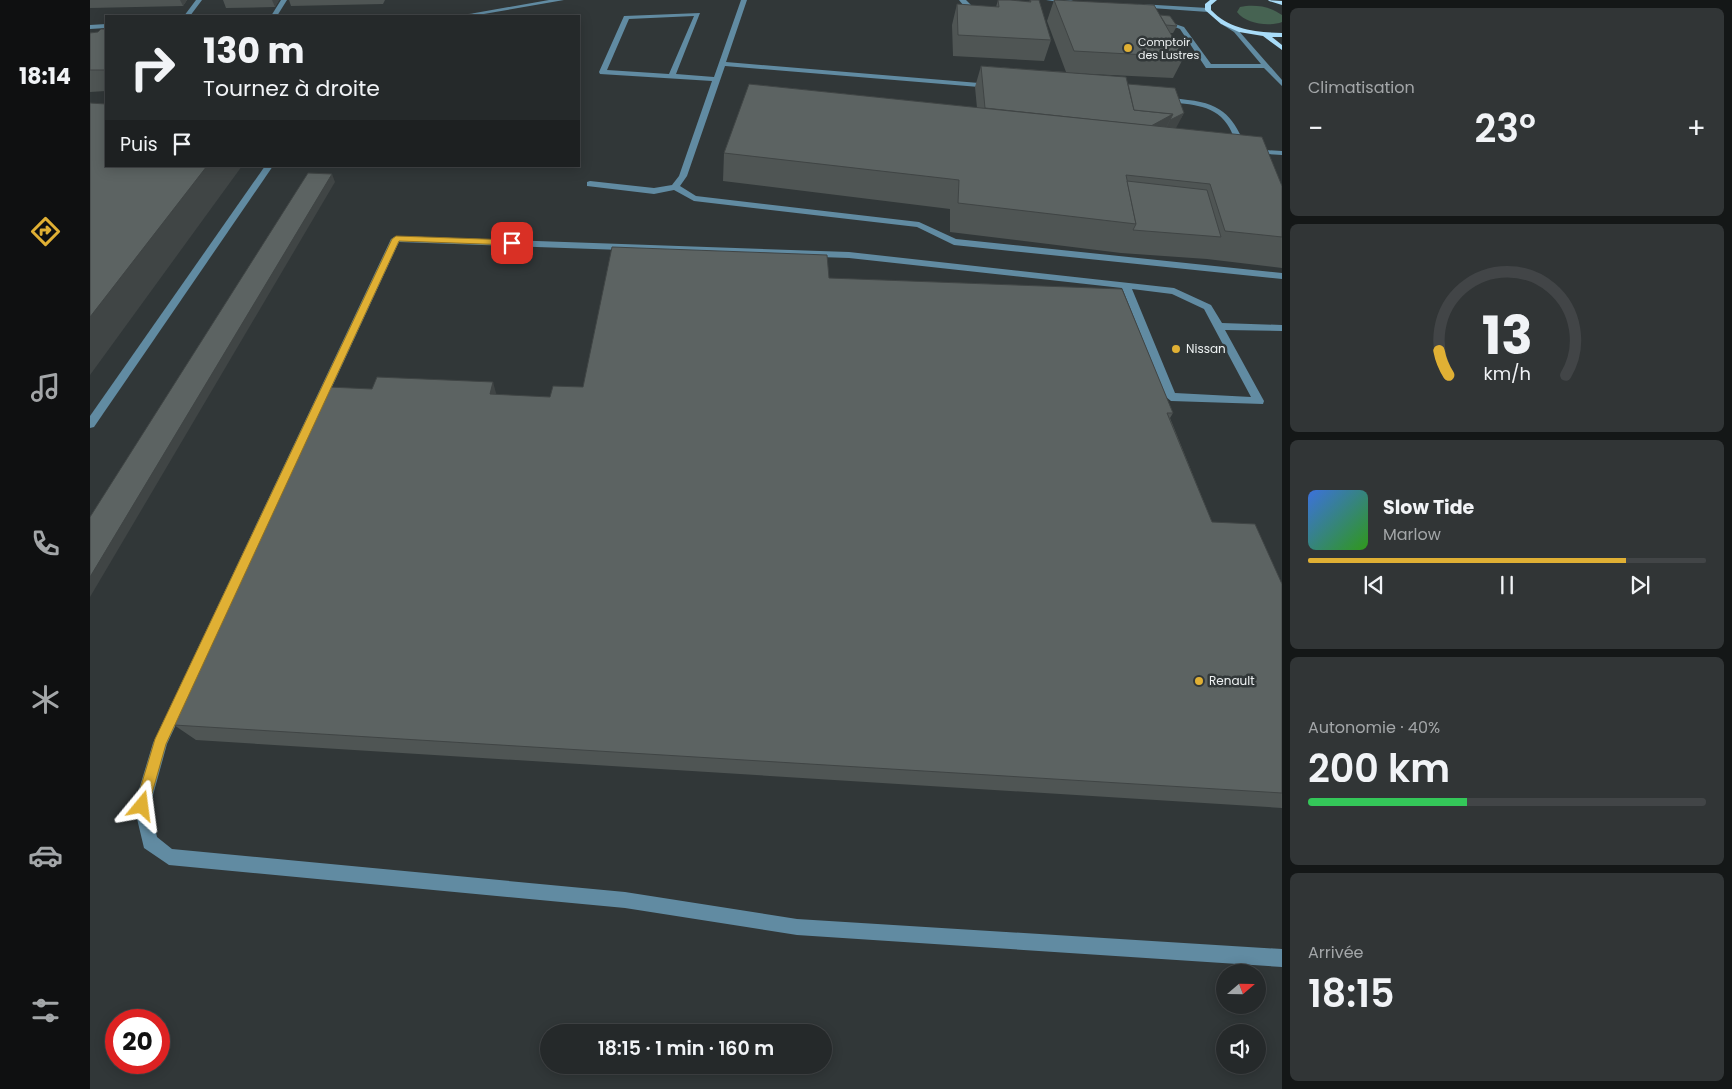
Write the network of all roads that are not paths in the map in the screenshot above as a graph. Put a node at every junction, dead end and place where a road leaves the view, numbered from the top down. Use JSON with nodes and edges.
{"nodes":[{"id":1,"x":199,"y":0,"type":"edge"},
{"id":2,"x":284,"y":0,"type":"edge"},
{"id":3,"x":561,"y":0,"type":"edge"},
{"id":4,"x":744,"y":0,"type":"edge"},
{"id":5,"x":962,"y":0,"type":"edge"},
{"id":6,"x":1049,"y":0,"type":"edge"},
{"id":7,"x":1214,"y":0,"type":"edge"},
{"id":8,"x":1271,"y":0,"type":"edge"},
{"id":9,"x":1078,"y":2,"type":"edge"},
{"id":10,"x":1279,"y":2,"type":"edge"},
{"id":11,"x":1134,"y":6,"type":"edge"},
{"id":12,"x":1208,"y":10,"type":"junction"},
{"id":13,"x":991,"y":11,"type":"edge"},
{"id":14,"x":501,"y":14,"type":"edge"},
{"id":15,"x":188,"y":15,"type":"edge"},
{"id":16,"x":275,"y":15,"type":"edge"},
{"id":17,"x":481,"y":15,"type":"edge"},
{"id":18,"x":1153,"y":20,"type":"edge"},
{"id":19,"x":1226,"y":25,"type":"junction"},
{"id":20,"x":105,"y":26,"type":"edge"},
{"id":21,"x":90,"y":27,"type":"edge"},
{"id":22,"x":1266,"y":34,"type":"junction"},
{"id":23,"x":1282,"y":35,"type":"edge"},
{"id":24,"x":1282,"y":48,"type":"edge"},
{"id":25,"x":723,"y":64,"type":"junction"},
{"id":26,"x":1266,"y":66,"type":"junction"},
{"id":27,"x":672,"y":76,"type":"junction"},
{"id":28,"x":717,"y":79,"type":"junction"},
{"id":29,"x":1282,"y":84,"type":"edge"},
{"id":30,"x":996,"y":86,"type":"edge"},
{"id":31,"x":1152,"y":99,"type":"edge"},
{"id":32,"x":1233,"y":150,"type":"edge"},
{"id":33,"x":1243,"y":150,"type":"junction"},
{"id":34,"x":1282,"y":153,"type":"edge"},
{"id":35,"x":268,"y":167,"type":"edge"},
{"id":36,"x":590,"y":184,"type":"dead end"},
{"id":37,"x":675,"y":187,"type":"junction"},
{"id":38,"x":1282,"y":276,"type":"edge"},
{"id":39,"x":1125,"y":284,"type":"junction"},
{"id":40,"x":1218,"y":326,"type":"junction"},
{"id":41,"x":1282,"y":328,"type":"edge"},
{"id":42,"x":90,"y":424,"type":"edge"},
{"id":43,"x":1282,"y":958,"type":"edge"}],
"edges":[{"from":1,"to":15,"type":"street"},
{"from":2,"to":16,"type":"street"},
{"from":3,"to":14,"type":"street"},
{"from":4,"to":25,"type":"street"},
{"from":5,"to":13,"type":"street"},
{"from":6,"to":9,"type":"street"},
{"from":7,"to":12,"type":"main road"},
{"from":8,"to":10,"type":"main road"},
{"from":11,"to":12,"type":"street"},
{"from":12,"to":19,"type":"main road"},
{"from":14,"to":17,"type":"street"},
{"from":18,"to":26,"type":"street"},
{"from":19,"to":22,"type":"main road"},
{"from":19,"to":26,"type":"street"},
{"from":20,"to":21,"type":"street"},
{"from":22,"to":23,"type":"main road"},
{"from":22,"to":24,"type":"main road"},
{"from":25,"to":28,"type":"street"},
{"from":25,"to":30,"type":"street"},
{"from":26,"to":29,"type":"street"},
{"from":27,"to":27,"type":"street"},
{"from":27,"to":28,"type":"street"},
{"from":28,"to":37,"type":"street"},
{"from":31,"to":33,"type":"street"},
{"from":32,"to":33,"type":"street"},
{"from":33,"to":34,"type":"street"},
{"from":35,"to":42,"type":"street"},
{"from":36,"to":37,"type":"street"},
{"from":37,"to":38,"type":"street"},
{"from":39,"to":40,"type":"street"},
{"from":39,"to":40,"type":"street"},
{"from":39,"to":43,"type":"street"},
{"from":40,"to":41,"type":"street"}]}
